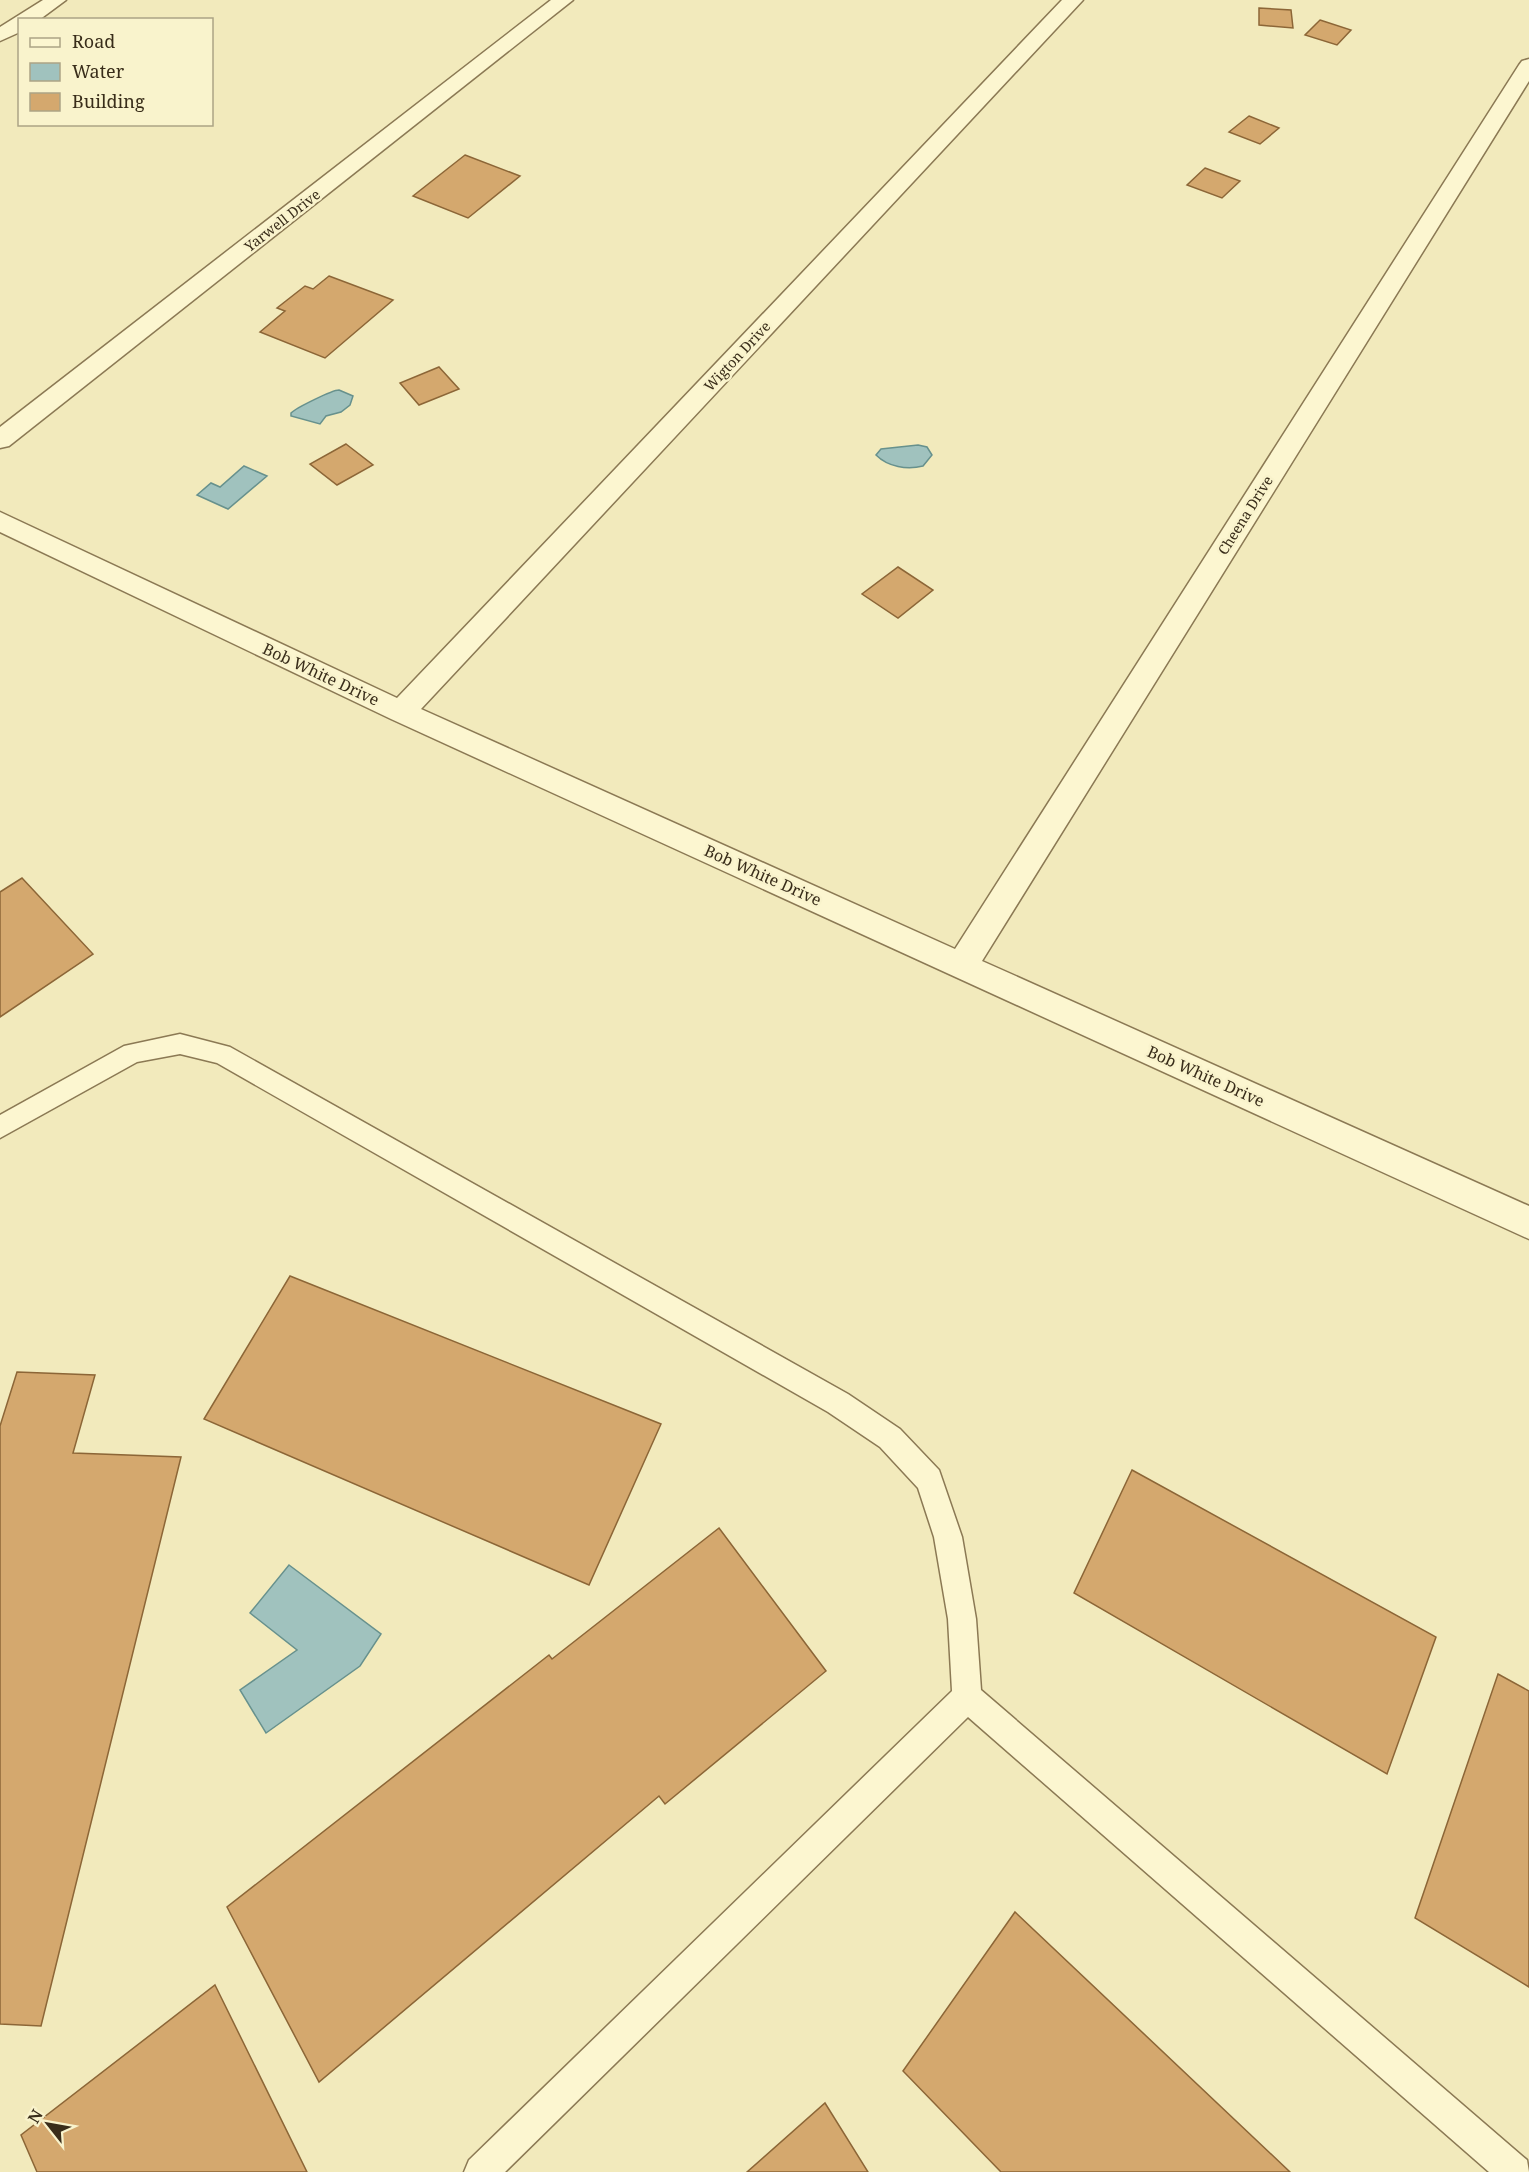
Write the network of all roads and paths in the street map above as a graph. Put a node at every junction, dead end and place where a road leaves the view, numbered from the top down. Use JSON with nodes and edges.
{"nodes":[{"id":1,"x":56,"y":0,"type":"edge"},
{"id":2,"x":563,"y":0,"type":"edge"},
{"id":3,"x":1073,"y":0,"type":"edge"},
{"id":4,"x":28,"y":18,"type":"edge"},
{"id":5,"x":18,"y":24,"type":"edge"},
{"id":6,"x":0,"y":35,"type":"edge"},
{"id":7,"x":1529,"y":65,"type":"edge"},
{"id":8,"x":0,"y":441,"type":"edge"},
{"id":9,"x":0,"y":521,"type":"edge"},
{"id":10,"x":401,"y":712,"type":"junction"},
{"id":11,"x":962,"y":965,"type":"junction"},
{"id":12,"x":0,"y":1127,"type":"edge"},
{"id":13,"x":1529,"y":1223,"type":"edge"},
{"id":14,"x":967,"y":1696,"type":"junction"},
{"id":15,"x":481,"y":2172,"type":"edge"},
{"id":16,"x":1515,"y":2172,"type":"edge"}],
"edges":[{"from":1,"to":4,"type":"street"},
{"from":2,"to":8,"type":"street","name":"Yarwell Drive"},
{"from":3,"to":10,"type":"street","name":"Wigton Drive"},
{"from":5,"to":6,"type":"street"},
{"from":7,"to":11,"type":"street","name":"Cheena Drive"},
{"from":9,"to":10,"type":"street","name":"Bob White Drive"},
{"from":10,"to":11,"type":"street","name":"Bob White Drive"},
{"from":11,"to":13,"type":"street","name":"Bob White Drive"},
{"from":12,"to":14,"type":"lane"},
{"from":14,"to":15,"type":"lane"},
{"from":14,"to":16,"type":"lane"}]}
